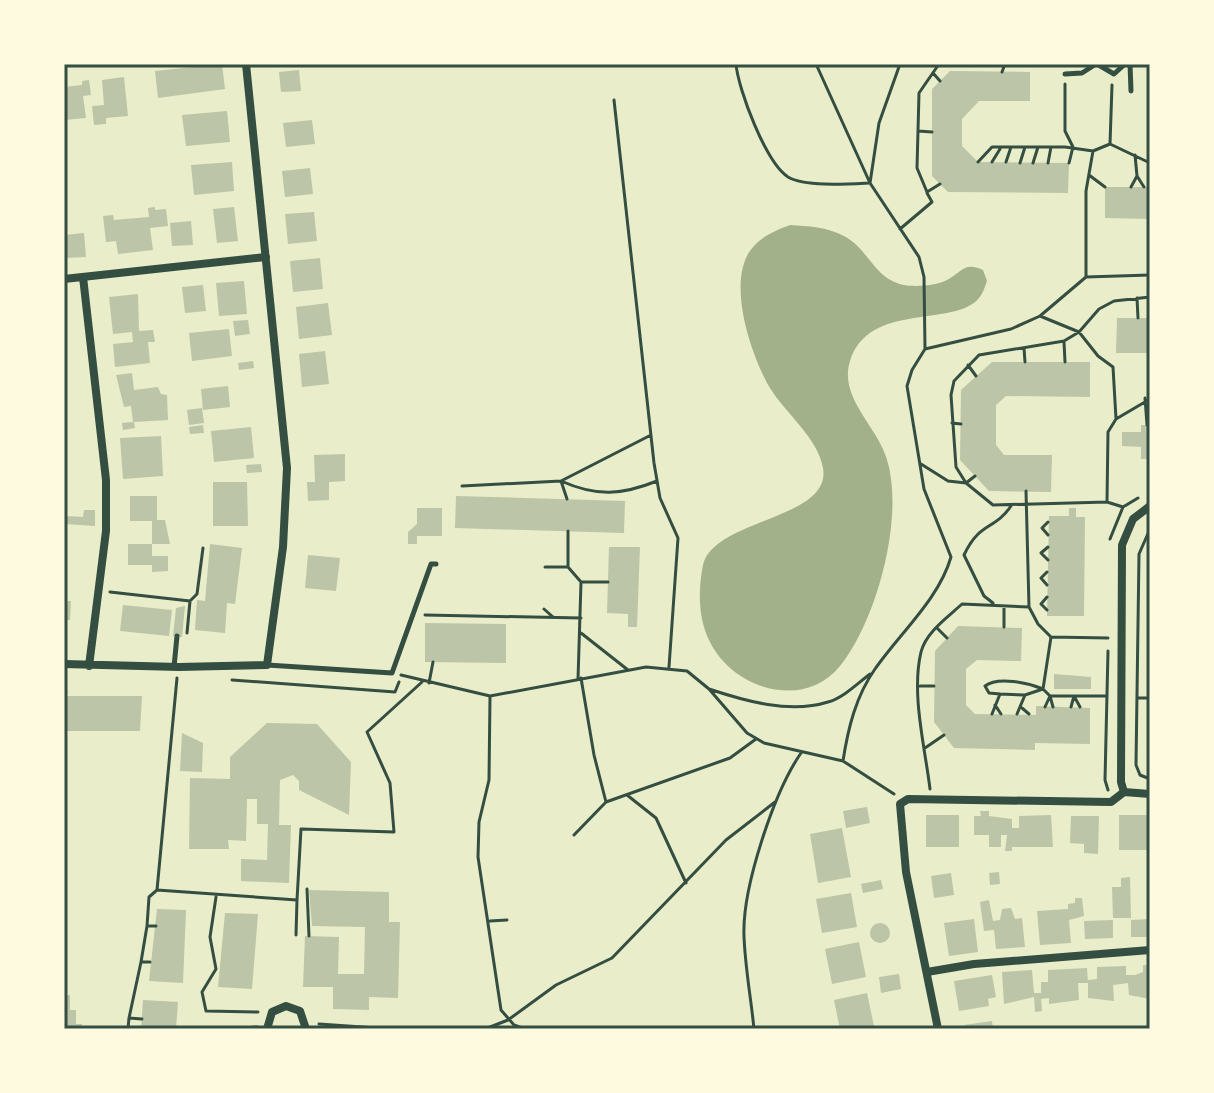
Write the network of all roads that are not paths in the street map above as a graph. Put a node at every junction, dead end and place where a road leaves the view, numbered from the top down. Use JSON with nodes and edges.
{"nodes":[{"id":1,"x":246,"y":64,"type":"edge"},
{"id":2,"x":1096,"y":64,"type":"edge"},
{"id":3,"x":1127,"y":64,"type":"edge"},
{"id":4,"x":1065,"y":74,"type":"road end"},
{"id":5,"x":1131,"y":91,"type":"dead end"},
{"id":6,"x":266,"y":257,"type":"junction"},
{"id":7,"x":83,"y":277,"type":"junction"},
{"id":8,"x":64,"y":279,"type":"edge"},
{"id":9,"x":1150,"y":506,"type":"edge"},
{"id":10,"x":436,"y":564,"type":"dead end"},
{"id":11,"x":177,"y":636,"type":"dead end"},
{"id":12,"x":64,"y":664,"type":"edge"},
{"id":13,"x":267,"y":665,"type":"junction"},
{"id":14,"x":89,"y":666,"type":"junction"},
{"id":15,"x":176,"y":667,"type":"junction"},
{"id":16,"x":1124,"y":792,"type":"junction"},
{"id":17,"x":1150,"y":794,"type":"edge"},
{"id":18,"x":1150,"y":950,"type":"edge"},
{"id":19,"x":927,"y":972,"type":"junction"},
{"id":20,"x":267,"y":1025,"type":"edge"},
{"id":21,"x":306,"y":1029,"type":"edge"},
{"id":22,"x":938,"y":1029,"type":"edge"}],
"edges":[{"from":1,"to":6,"type":"street"},
{"from":2,"to":3,"type":"lane"},
{"from":2,"to":4,"type":"lane"},
{"from":3,"to":5,"type":"lane"},
{"from":6,"to":7,"type":"street"},
{"from":6,"to":13,"type":"street"},
{"from":7,"to":8,"type":"street"},
{"from":7,"to":14,"type":"street"},
{"from":9,"to":16,"type":"street"},
{"from":10,"to":13,"type":"lane"},
{"from":11,"to":15,"type":"lane"},
{"from":12,"to":14,"type":"street"},
{"from":13,"to":15,"type":"street"},
{"from":14,"to":15,"type":"street"},
{"from":16,"to":17,"type":"street"},
{"from":16,"to":19,"type":"street"},
{"from":18,"to":19,"type":"street"},
{"from":19,"to":22,"type":"street"},
{"from":20,"to":21,"type":"street"}]}
